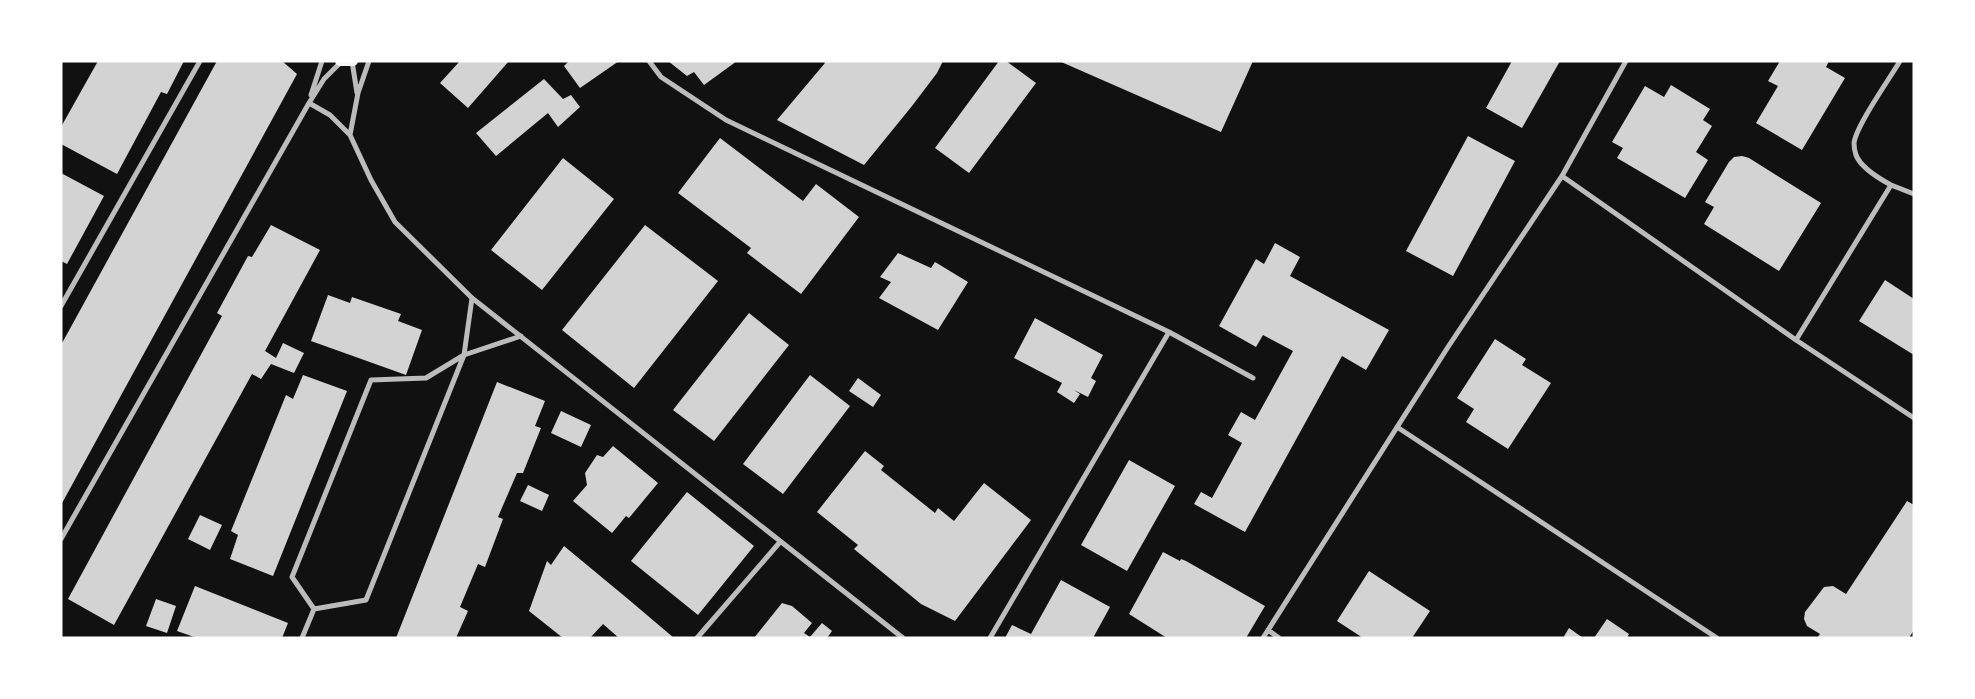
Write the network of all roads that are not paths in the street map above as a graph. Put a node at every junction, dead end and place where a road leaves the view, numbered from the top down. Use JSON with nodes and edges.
{"nodes":[{"id":1,"x":200,"y":61,"type":"edge"},
{"id":2,"x":322,"y":61,"type":"edge"},
{"id":3,"x":352,"y":61,"type":"edge"},
{"id":4,"x":368,"y":61,"type":"edge"},
{"id":5,"x":649,"y":61,"type":"edge"},
{"id":6,"x":1626,"y":61,"type":"edge"},
{"id":7,"x":1900,"y":61,"type":"edge"},
{"id":8,"x":340,"y":62,"type":"edge"},
{"id":9,"x":309,"y":103,"type":"junction"},
{"id":10,"x":350,"y":135,"type":"junction"},
{"id":11,"x":1562,"y":176,"type":"junction"},
{"id":12,"x":1891,"y":185,"type":"junction"},
{"id":13,"x":1914,"y":194,"type":"edge"},
{"id":14,"x":472,"y":298,"type":"junction"},
{"id":15,"x":61,"y":306,"type":"edge"},
{"id":16,"x":1169,"y":332,"type":"junction"},
{"id":17,"x":520,"y":336,"type":"junction"},
{"id":18,"x":1796,"y":340,"type":"junction"},
{"id":19,"x":464,"y":355,"type":"junction"},
{"id":20,"x":1253,"y":378,"type":"dead end"},
{"id":21,"x":1914,"y":418,"type":"edge"},
{"id":22,"x":1397,"y":427,"type":"junction"},
{"id":23,"x":61,"y":539,"type":"edge"},
{"id":24,"x":780,"y":542,"type":"junction"},
{"id":25,"x":314,"y":609,"type":"junction"},
{"id":26,"x":1268,"y":630,"type":"junction"},
{"id":27,"x":302,"y":638,"type":"edge"},
{"id":28,"x":697,"y":638,"type":"edge"},
{"id":29,"x":903,"y":638,"type":"edge"},
{"id":30,"x":990,"y":638,"type":"edge"},
{"id":31,"x":1263,"y":638,"type":"edge"},
{"id":32,"x":1279,"y":638,"type":"edge"},
{"id":33,"x":1717,"y":638,"type":"edge"}],
"edges":[{"from":1,"to":15,"type":"street"},
{"from":2,"to":9,"type":"street"},
{"from":3,"to":8,"type":"main road"},
{"from":3,"to":10,"type":"street"},
{"from":4,"to":10,"type":"street"},
{"from":5,"to":16,"type":"street"},
{"from":6,"to":11,"type":"street"},
{"from":7,"to":12,"type":"street"},
{"from":8,"to":9,"type":"street"},
{"from":9,"to":10,"type":"street"},
{"from":9,"to":23,"type":"street"},
{"from":10,"to":14,"type":"street"},
{"from":11,"to":18,"type":"street"},
{"from":11,"to":22,"type":"street"},
{"from":12,"to":13,"type":"street"},
{"from":12,"to":18,"type":"street"},
{"from":14,"to":17,"type":"street"},
{"from":14,"to":19,"type":"street"},
{"from":16,"to":20,"type":"street"},
{"from":16,"to":30,"type":"street"},
{"from":17,"to":19,"type":"street"},
{"from":17,"to":24,"type":"street"},
{"from":18,"to":21,"type":"street"},
{"from":19,"to":25,"type":"street"},
{"from":19,"to":25,"type":"street"},
{"from":22,"to":26,"type":"street"},
{"from":22,"to":33,"type":"street"},
{"from":24,"to":28,"type":"street"},
{"from":24,"to":29,"type":"street"},
{"from":25,"to":27,"type":"street"},
{"from":26,"to":31,"type":"street"},
{"from":26,"to":32,"type":"street"}]}
